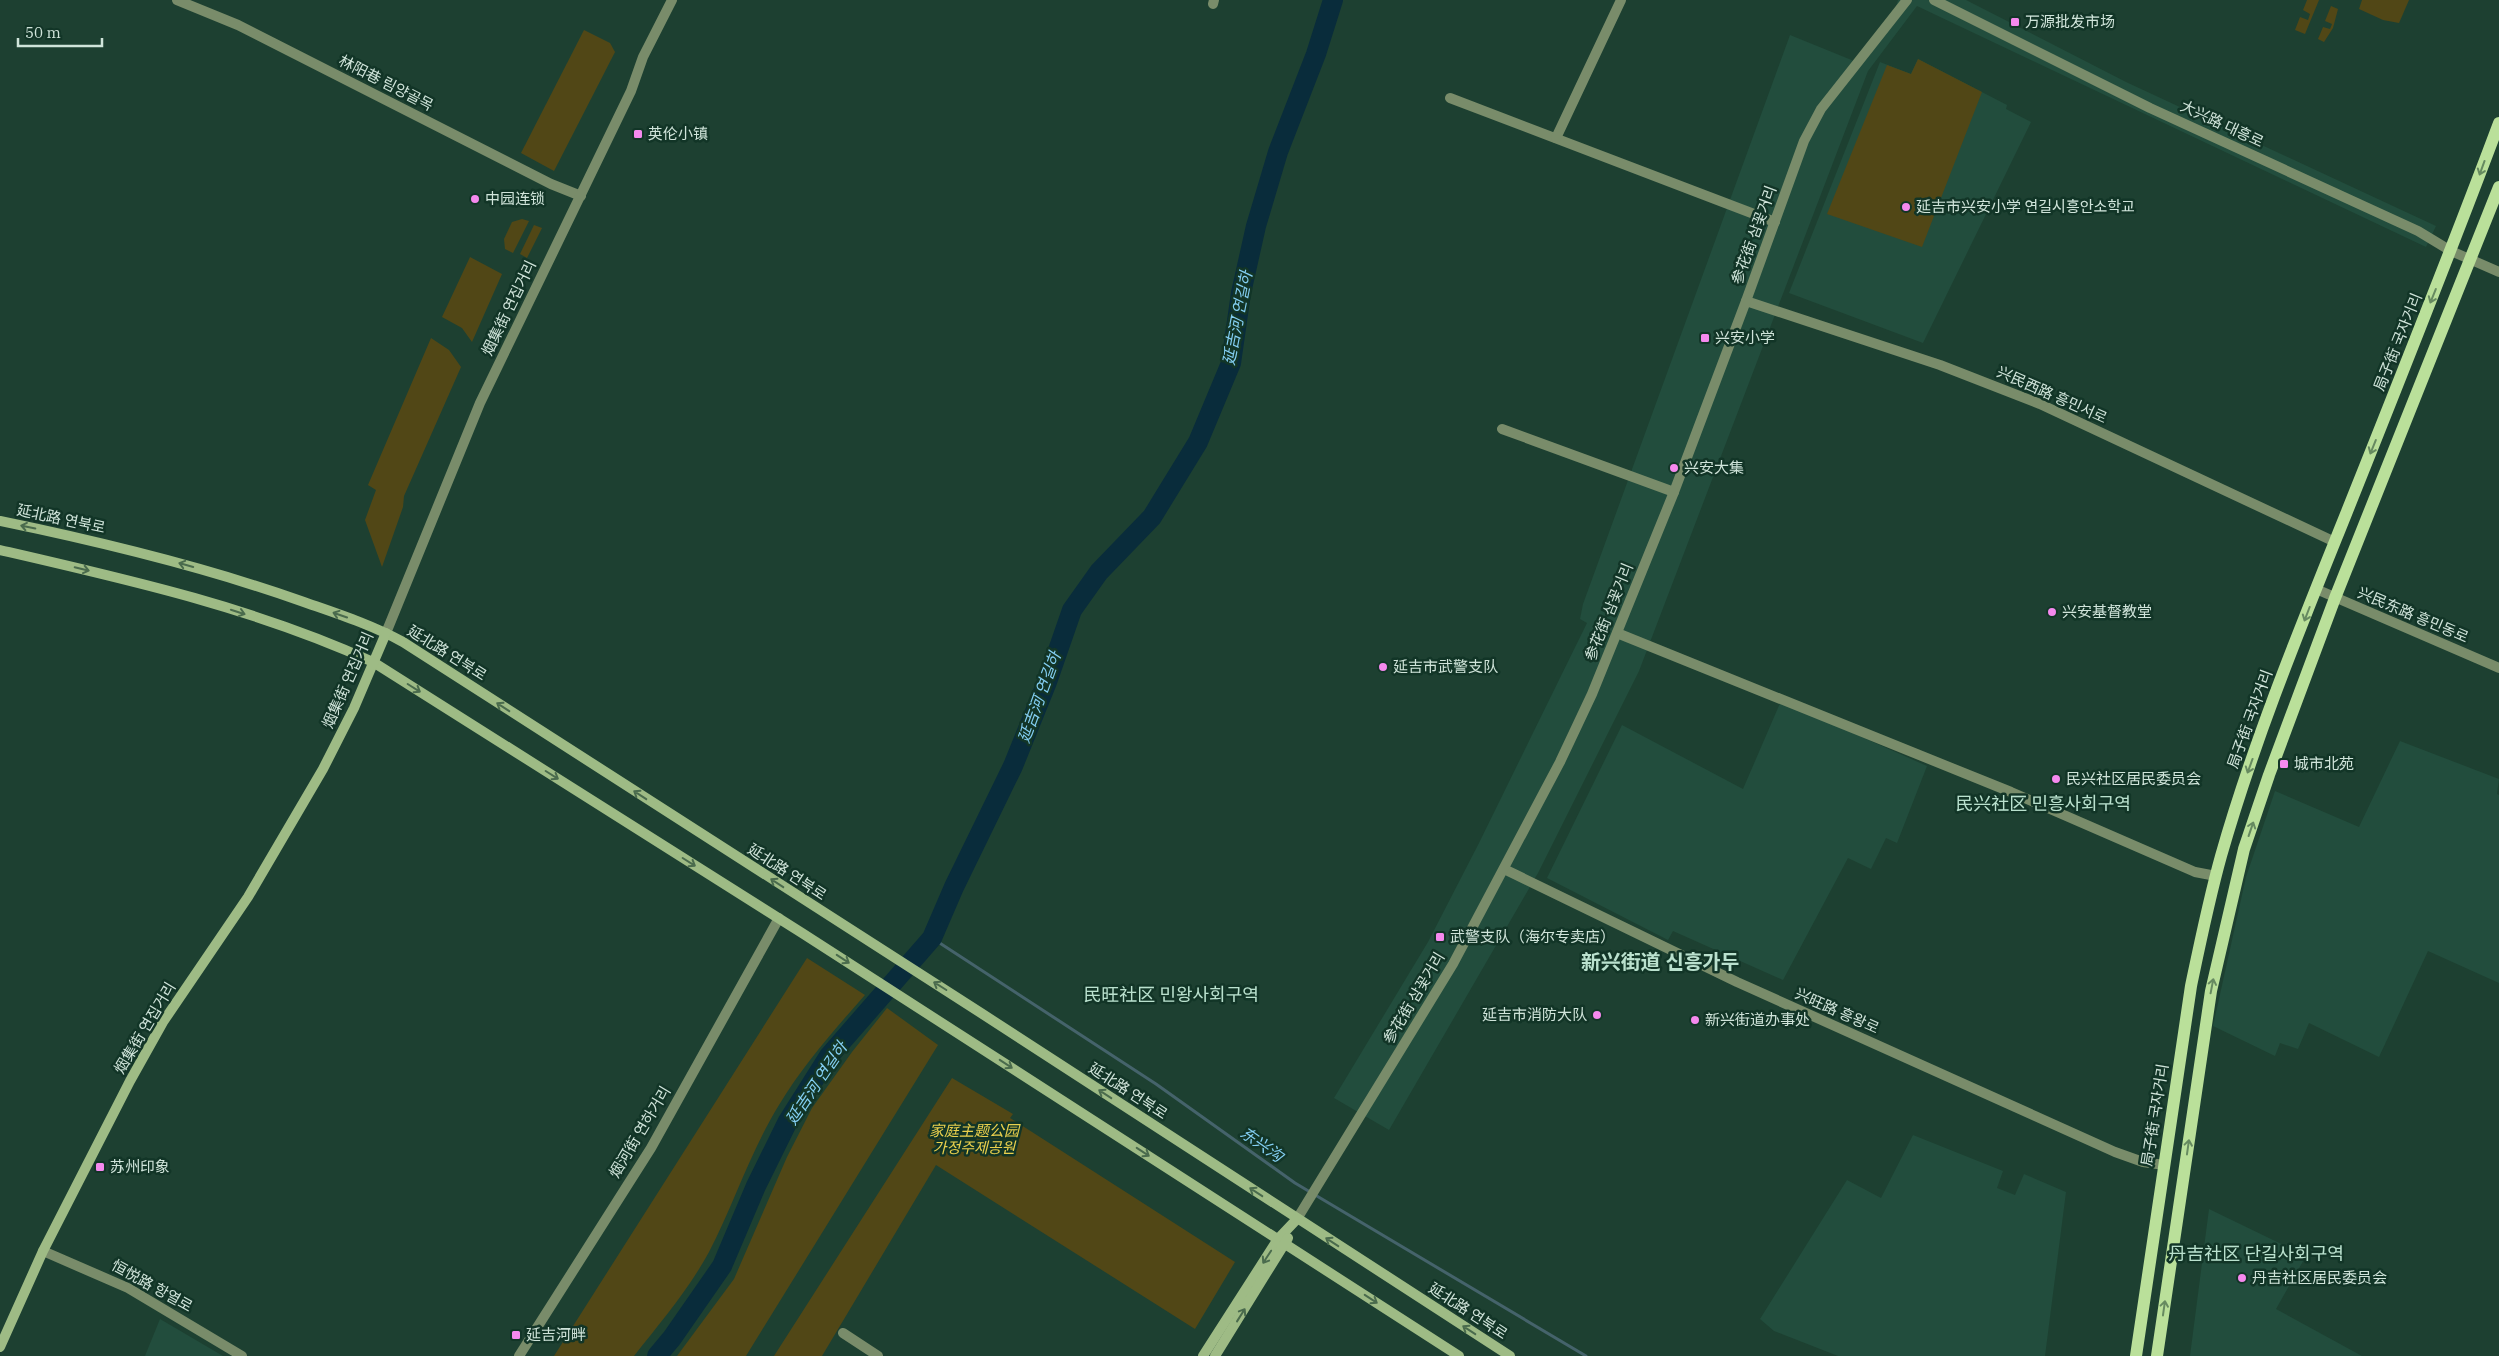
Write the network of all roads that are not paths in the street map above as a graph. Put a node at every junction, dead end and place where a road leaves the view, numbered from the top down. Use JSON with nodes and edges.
{"nodes":[{"id":1,"x":177,"y":0,"type":"edge"},
{"id":2,"x":672,"y":0,"type":"edge"},
{"id":3,"x":1621,"y":0,"type":"edge"},
{"id":4,"x":1907,"y":0,"type":"edge"},
{"id":5,"x":1934,"y":0,"type":"edge"},
{"id":6,"x":1450,"y":98,"type":"dead end"},
{"id":7,"x":2499,"y":123,"type":"edge"},
{"id":8,"x":1556,"y":138,"type":"junction"},
{"id":9,"x":2499,"y":187,"type":"edge"},
{"id":10,"x":581,"y":196,"type":"junction"},
{"id":11,"x":1775,"y":222,"type":"junction"},
{"id":12,"x":2451,"y":251,"type":"junction"},
{"id":13,"x":2471,"y":259,"type":"junction"},
{"id":14,"x":2499,"y":272,"type":"edge"},
{"id":15,"x":1746,"y":301,"type":"junction"},
{"id":16,"x":1502,"y":429,"type":"dead end"},
{"id":17,"x":1674,"y":492,"type":"junction"},
{"id":18,"x":0,"y":521,"type":"edge"},
{"id":19,"x":2335,"y":542,"type":"junction"},
{"id":20,"x":0,"y":550,"type":"edge"},
{"id":21,"x":2316,"y":589,"type":"junction"},
{"id":22,"x":2335,"y":598,"type":"junction"},
{"id":23,"x":386,"y":633,"type":"junction"},
{"id":24,"x":1617,"y":633,"type":"junction"},
{"id":25,"x":373,"y":662,"type":"junction"},
{"id":26,"x":2499,"y":668,"type":"edge"},
{"id":27,"x":1504,"y":869,"type":"junction"},
{"id":28,"x":2216,"y":876,"type":"junction"},
{"id":29,"x":778,"y":918,"type":"junction"},
{"id":30,"x":2164,"y":1165,"type":"junction"},
{"id":31,"x":1296,"y":1219,"type":"junction"},
{"id":32,"x":1282,"y":1241,"type":"junction"},
{"id":33,"x":43,"y":1251,"type":"junction"},
{"id":34,"x":843,"y":1334,"type":"dead end"},
{"id":35,"x":0,"y":1346,"type":"edge"},
{"id":36,"x":242,"y":1356,"type":"edge"},
{"id":37,"x":519,"y":1356,"type":"edge"},
{"id":38,"x":878,"y":1356,"type":"edge"},
{"id":39,"x":1203,"y":1356,"type":"edge"},
{"id":40,"x":1215,"y":1356,"type":"edge"},
{"id":41,"x":1459,"y":1356,"type":"edge"},
{"id":42,"x":1510,"y":1356,"type":"edge"},
{"id":43,"x":2136,"y":1356,"type":"edge"},
{"id":44,"x":2157,"y":1356,"type":"edge"}],
"edges":[{"from":1,"to":10,"type":"street","name":"林阳巷 림양골목"},
{"from":2,"to":10,"type":"street","name":"烟集街 연집거리"},
{"from":3,"to":8,"type":"street"},
{"from":4,"to":11,"type":"street","name":"参花街 삼꽃거리"},
{"from":5,"to":12,"type":"street","name":"大兴路 대흥로"},
{"from":6,"to":8,"type":"street"},
{"from":7,"to":12,"type":"main road","name":"局子街 국자거리","one_way":true},
{"from":8,"to":11,"type":"street"},
{"from":9,"to":13,"type":"main road"},
{"from":10,"to":23,"type":"street","name":"烟集街 연집거리"},
{"from":11,"to":15,"type":"street","name":"参花街 삼꽃거리"},
{"from":12,"to":13,"type":"street","name":"大兴路 대흥로"},
{"from":12,"to":19,"type":"main road","name":"局子街 국자거리","one_way":true},
{"from":13,"to":14,"type":"street","name":"大兴路 대흥로"},
{"from":13,"to":22,"type":"main road"},
{"from":15,"to":17,"type":"street","name":"参花街 삼꽃거리"},
{"from":15,"to":19,"type":"street","name":"兴民西路 흥민서로"},
{"from":16,"to":17,"type":"street"},
{"from":17,"to":24,"type":"street","name":"参花街 삼꽃거리"},
{"from":23,"to":18,"type":"main road","name":"延北路 연북로","one_way":true},
{"from":19,"to":21,"type":"main road","name":"局子街 국자거리"},
{"from":20,"to":25,"type":"main road","one_way":true},
{"from":21,"to":22,"type":"street","name":"兴民东路 흥민동로"},
{"from":21,"to":28,"type":"main road","name":"局子街 국자거리","one_way":true},
{"from":22,"to":26,"type":"street","name":"兴民东路 흥민동로"},
{"from":44,"to":22,"type":"main road","one_way":true},
{"from":23,"to":25,"type":"main road","name":"烟集街 연집거리"},
{"from":31,"to":23,"type":"main road","name":"延北路 연북로","one_way":true},
{"from":24,"to":27,"type":"street","name":"参花街 삼꽃거리"},
{"from":24,"to":28,"type":"street"},
{"from":25,"to":29,"type":"main road","one_way":true},
{"from":25,"to":33,"type":"main road","name":"烟集街 연집거리"},
{"from":27,"to":30,"type":"street","name":"兴旺路 흥왕로"},
{"from":27,"to":31,"type":"street","name":"参花街 삼꽃거리"},
{"from":28,"to":30,"type":"main road","name":"局子街 국자거리"},
{"from":29,"to":32,"type":"main road","one_way":true},
{"from":29,"to":37,"type":"street","name":"烟河街 연하거리"},
{"from":30,"to":43,"type":"main road","name":"局子街 국자거리"},
{"from":31,"to":32,"type":"main road","name":"参花街 삼꽃거리"},
{"from":42,"to":31,"type":"main road","name":"延北路 연북로","one_way":true},
{"from":32,"to":39,"type":"main road","name":"参花街 삼꽃거리","one_way":true},
{"from":40,"to":32,"type":"main road","name":"参花街 삼꽃거리","one_way":true},
{"from":32,"to":41,"type":"main road","one_way":true},
{"from":33,"to":35,"type":"main road","name":"烟集街 연집거리"},
{"from":33,"to":36,"type":"street","name":"恒悦路 항열로"},
{"from":34,"to":38,"type":"street"}]}
